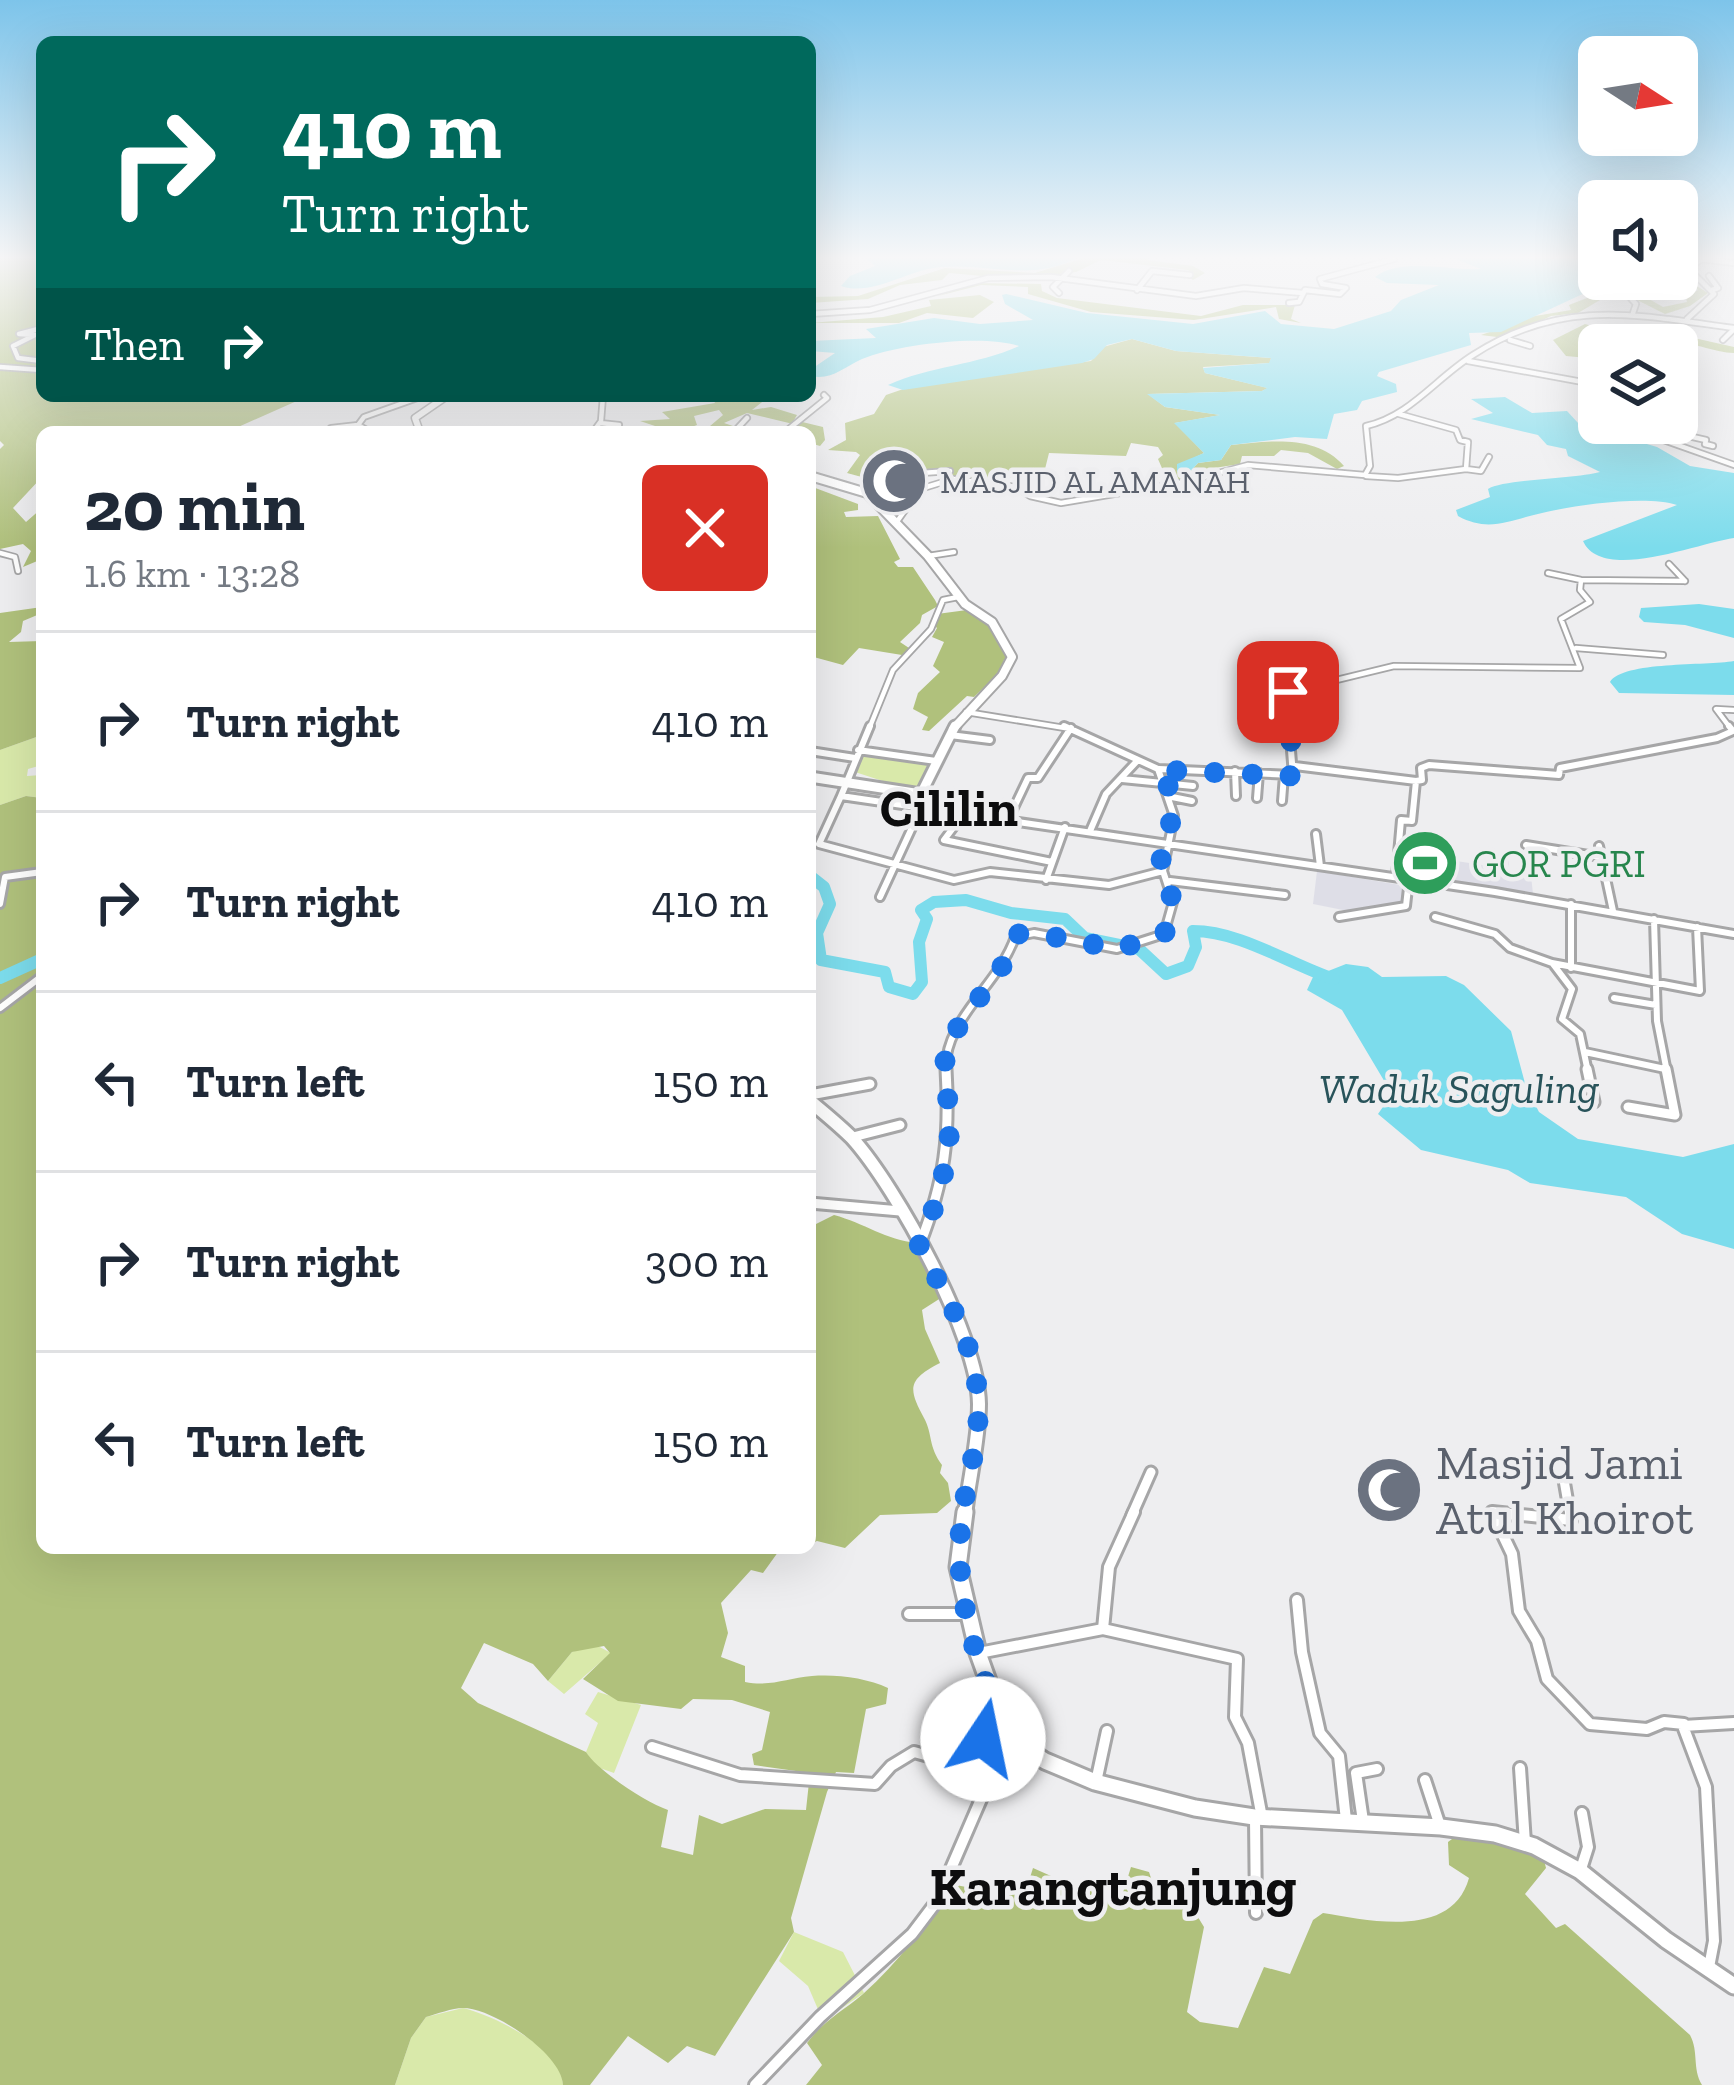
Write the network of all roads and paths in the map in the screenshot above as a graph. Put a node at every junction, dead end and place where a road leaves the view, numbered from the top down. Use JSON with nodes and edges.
{"nodes":[{"id":1,"x":1482,"y":353,"type":"edge"},
{"id":2,"x":1467,"y":361,"type":"junction"},
{"id":3,"x":36,"y":366,"type":"edge"},
{"id":4,"x":0,"y":367,"type":"edge"},
{"id":5,"x":1578,"y":381,"type":"edge"},
{"id":6,"x":824,"y":395,"type":"dead end"},
{"id":7,"x":399,"y":402,"type":"edge"},
{"id":8,"x":437,"y":402,"type":"edge"},
{"id":9,"x":602,"y":402,"type":"edge"},
{"id":10,"x":1399,"y":414,"type":"junction"},
{"id":11,"x":747,"y":418,"type":"dead end"},
{"id":12,"x":600,"y":423,"type":"junction"},
{"id":13,"x":358,"y":425,"type":"joint"},
{"id":14,"x":619,"y":425,"type":"dead end"},
{"id":15,"x":332,"y":426,"type":"edge"},
{"id":16,"x":418,"y":426,"type":"edge"},
{"id":17,"x":598,"y":426,"type":"edge"},
{"id":18,"x":740,"y":426,"type":"edge"},
{"id":19,"x":792,"y":426,"type":"edge"},
{"id":20,"x":1698,"y":438,"type":"edge"},
{"id":21,"x":1671,"y":444,"type":"edge"},
{"id":22,"x":1713,"y":446,"type":"dead end"},
{"id":23,"x":1489,"y":457,"type":"dead end"},
{"id":24,"x":1734,"y":465,"type":"edge"},
{"id":25,"x":1466,"y":470,"type":"junction"},
{"id":26,"x":950,"y":471,"type":"dead end"},
{"id":27,"x":1365,"y":476,"type":"junction"},
{"id":28,"x":816,"y":478,"type":"edge"},
{"id":29,"x":864,"y":491,"type":"junction"},
{"id":30,"x":896,"y":523,"type":"junction"},
{"id":31,"x":954,"y":552,"type":"dead end"},
{"id":32,"x":0,"y":553,"type":"edge"},
{"id":33,"x":928,"y":556,"type":"junction"},
{"id":34,"x":1669,"y":564,"type":"dead end"},
{"id":35,"x":18,"y":572,"type":"dead end"},
{"id":36,"x":1547,"y":573,"type":"dead end"},
{"id":37,"x":1581,"y":580,"type":"junction"},
{"id":38,"x":958,"y":597,"type":"junction"},
{"id":39,"x":1574,"y":648,"type":"junction"},
{"id":40,"x":1663,"y":655,"type":"dead end"},
{"id":41,"x":1734,"y":710,"type":"edge"},
{"id":42,"x":964,"y":712,"type":"junction"},
{"id":43,"x":1070,"y":728,"type":"junction"},
{"id":44,"x":949,"y":734,"type":"junction"},
{"id":45,"x":990,"y":740,"type":"dead end"},
{"id":46,"x":816,"y":751,"type":"edge"},
{"id":47,"x":856,"y":754,"type":"junction"},
{"id":48,"x":1138,"y":760,"type":"junction"},
{"id":49,"x":936,"y":761,"type":"junction"},
{"id":50,"x":1295,"y":766,"type":"junction"},
{"id":51,"x":1158,"y":770,"type":"junction"},
{"id":52,"x":1235,"y":771,"type":"junction"},
{"id":53,"x":1259,"y":772,"type":"junction"},
{"id":54,"x":1284,"y":776,"type":"junction"},
{"id":55,"x":816,"y":779,"type":"edge"},
{"id":56,"x":1122,"y":779,"type":"junction"},
{"id":57,"x":1415,"y":781,"type":"junction"},
{"id":58,"x":844,"y":783,"type":"junction"},
{"id":59,"x":1167,"y":786,"type":"junction"},
{"id":60,"x":1193,"y":786,"type":"dead end"},
{"id":61,"x":842,"y":796,"type":"junction"},
{"id":62,"x":1236,"y":796,"type":"dead end"},
{"id":63,"x":1171,"y":797,"type":"junction"},
{"id":64,"x":1257,"y":798,"type":"dead end"},
{"id":65,"x":1192,"y":801,"type":"dead end"},
{"id":66,"x":1282,"y":801,"type":"dead end"},
{"id":67,"x":920,"y":802,"type":"junction"},
{"id":68,"x":965,"y":812,"type":"junction"},
{"id":69,"x":1009,"y":818,"type":"junction"},
{"id":70,"x":1065,"y":827,"type":"junction"},
{"id":71,"x":1090,"y":831,"type":"junction"},
{"id":72,"x":1316,"y":834,"type":"dead end"},
{"id":73,"x":1167,"y":843,"type":"junction"},
{"id":74,"x":1526,"y":845,"type":"dead end"},
{"id":75,"x":1599,"y":846,"type":"dead end"},
{"id":76,"x":1601,"y":857,"type":"junction"},
{"id":77,"x":1052,"y":862,"type":"junction"},
{"id":78,"x":894,"y":865,"type":"junction"},
{"id":79,"x":1320,"y":866,"type":"junction"},
{"id":80,"x":1162,"y":871,"type":"junction"},
{"id":81,"x":36,"y":873,"type":"edge"},
{"id":82,"x":1396,"y":877,"type":"junction"},
{"id":83,"x":1409,"y":879,"type":"junction"},
{"id":84,"x":1046,"y":880,"type":"junction"},
{"id":85,"x":1170,"y":880,"type":"junction"},
{"id":86,"x":1285,"y":895,"type":"dead end"},
{"id":87,"x":880,"y":897,"type":"dead end"},
{"id":88,"x":0,"y":904,"type":"edge"},
{"id":89,"x":1570,"y":904,"type":"junction"},
{"id":90,"x":1612,"y":911,"type":"junction"},
{"id":91,"x":1339,"y":917,"type":"dead end"},
{"id":92,"x":1435,"y":917,"type":"dead end"},
{"id":93,"x":1654,"y":919,"type":"junction"},
{"id":94,"x":1697,"y":927,"type":"junction"},
{"id":95,"x":1734,"y":934,"type":"edge"},
{"id":96,"x":1552,"y":964,"type":"junction"},
{"id":97,"x":1571,"y":968,"type":"junction"},
{"id":98,"x":36,"y":981,"type":"edge"},
{"id":99,"x":1656,"y":982,"type":"junction"},
{"id":100,"x":1614,"y":998,"type":"dead end"},
{"id":101,"x":1656,"y":1005,"type":"junction"},
{"id":102,"x":0,"y":1008,"type":"edge"},
{"id":103,"x":1585,"y":1052,"type":"junction"},
{"id":104,"x":1665,"y":1069,"type":"junction"},
{"id":105,"x":870,"y":1084,"type":"dead end"},
{"id":106,"x":816,"y":1097,"type":"edge"},
{"id":107,"x":816,"y":1104,"type":"edge"},
{"id":108,"x":1583,"y":1105,"type":"dead end"},
{"id":109,"x":1628,"y":1107,"type":"dead end"},
{"id":110,"x":900,"y":1125,"type":"dead end"},
{"id":111,"x":851,"y":1137,"type":"junction"},
{"id":112,"x":816,"y":1203,"type":"edge"},
{"id":113,"x":900,"y":1210,"type":"junction"},
{"id":114,"x":919,"y":1246,"type":"junction"},
{"id":115,"x":1151,"y":1472,"type":"dead end"},
{"id":116,"x":1564,"y":1480,"type":"dead end"},
{"id":117,"x":1297,"y":1600,"type":"dead end"},
{"id":118,"x":908,"y":1614,"type":"dead end"},
{"id":119,"x":967,"y":1615,"type":"junction"},
{"id":120,"x":1103,"y":1629,"type":"junction"},
{"id":121,"x":978,"y":1653,"type":"junction"},
{"id":122,"x":1312,"y":1691,"type":"junction"},
{"id":123,"x":1328,"y":1693,"type":"dead end"},
{"id":124,"x":1684,"y":1724,"type":"junction"},
{"id":125,"x":1734,"y":1724,"type":"edge"},
{"id":126,"x":1107,"y":1731,"type":"dead end"},
{"id":127,"x":1007,"y":1733,"type":"junction"},
{"id":128,"x":652,"y":1747,"type":"dead end"},
{"id":129,"x":1520,"y":1768,"type":"dead end"},
{"id":130,"x":1376,"y":1769,"type":"dead end"},
{"id":131,"x":1425,"y":1780,"type":"dead end"},
{"id":132,"x":1096,"y":1782,"type":"junction"},
{"id":133,"x":1582,"y":1813,"type":"dead end"},
{"id":134,"x":1258,"y":1817,"type":"junction"},
{"id":135,"x":1354,"y":1820,"type":"junction"},
{"id":136,"x":1441,"y":1827,"type":"junction"},
{"id":137,"x":1525,"y":1843,"type":"junction"},
{"id":138,"x":1580,"y":1871,"type":"junction"},
{"id":139,"x":1256,"y":1913,"type":"dead end"},
{"id":140,"x":1709,"y":1968,"type":"junction"},
{"id":141,"x":1734,"y":1986,"type":"edge"},
{"id":142,"x":755,"y":2085,"type":"edge"}],
"edges":[{"from":1,"to":2,"type":"street"},
{"from":2,"to":5,"type":"street"},
{"from":2,"to":10,"type":"street"},
{"from":3,"to":4,"type":"street"},
{"from":6,"to":19,"type":"street"},
{"from":7,"to":13,"type":"street"},
{"from":8,"to":16,"type":"main road"},
{"from":9,"to":12,"type":"street"},
{"from":10,"to":25,"type":"street"},
{"from":10,"to":27,"type":"street"},
{"from":11,"to":18,"type":"street"},
{"from":12,"to":14,"type":"street"},
{"from":12,"to":17,"type":"street"},
{"from":13,"to":15,"type":"street"},
{"from":20,"to":22,"type":"street"},
{"from":21,"to":24,"type":"street"},
{"from":23,"to":25,"type":"street"},
{"from":25,"to":27,"type":"street"},
{"from":26,"to":29,"type":"street"},
{"from":27,"to":30,"type":"street"},
{"from":28,"to":29,"type":"main road"},
{"from":29,"to":30,"type":"main road"},
{"from":30,"to":33,"type":"main road"},
{"from":31,"to":33,"type":"street"},
{"from":32,"to":35,"type":"street"},
{"from":33,"to":38,"type":"main road"},
{"from":34,"to":37,"type":"street"},
{"from":36,"to":37,"type":"street"},
{"from":37,"to":39,"type":"street"},
{"from":38,"to":42,"type":"main road"},
{"from":38,"to":47,"type":"street"},
{"from":39,"to":40,"type":"street"},
{"from":39,"to":50,"type":"street"},
{"from":41,"to":57,"type":"street"},
{"from":42,"to":43,"type":"street"},
{"from":42,"to":44,"type":"main road"},
{"from":43,"to":48,"type":"street"},
{"from":43,"to":69,"type":"street"},
{"from":44,"to":45,"type":"street"},
{"from":44,"to":49,"type":"main road"},
{"from":46,"to":47,"type":"street"},
{"from":47,"to":49,"type":"street"},
{"from":47,"to":58,"type":"street"},
{"from":48,"to":51,"type":"street"},
{"from":48,"to":56,"type":"street"},
{"from":49,"to":67,"type":"main road"},
{"from":50,"to":54,"type":"street"},
{"from":50,"to":57,"type":"street"},
{"from":51,"to":52,"type":"street"},
{"from":51,"to":59,"type":"street"},
{"from":52,"to":53,"type":"street"},
{"from":52,"to":62,"type":"street"},
{"from":53,"to":54,"type":"street"},
{"from":53,"to":64,"type":"street"},
{"from":54,"to":66,"type":"street"},
{"from":55,"to":58,"type":"main road"},
{"from":56,"to":59,"type":"street"},
{"from":56,"to":71,"type":"street"},
{"from":57,"to":82,"type":"street"},
{"from":58,"to":61,"type":"street"},
{"from":58,"to":67,"type":"main road"},
{"from":59,"to":60,"type":"street"},
{"from":59,"to":63,"type":"street"},
{"from":61,"to":67,"type":"street"},
{"from":61,"to":78,"type":"street"},
{"from":63,"to":65,"type":"street"},
{"from":63,"to":73,"type":"street"},
{"from":67,"to":68,"type":"street"},
{"from":67,"to":78,"type":"street"},
{"from":68,"to":69,"type":"street"},
{"from":68,"to":77,"type":"street"},
{"from":69,"to":70,"type":"street"},
{"from":70,"to":71,"type":"street"},
{"from":70,"to":77,"type":"street"},
{"from":71,"to":73,"type":"street"},
{"from":72,"to":79,"type":"street"},
{"from":73,"to":79,"type":"street"},
{"from":73,"to":80,"type":"street"},
{"from":74,"to":76,"type":"street"},
{"from":75,"to":76,"type":"street"},
{"from":76,"to":90,"type":"street"},
{"from":77,"to":84,"type":"street"},
{"from":78,"to":84,"type":"street"},
{"from":78,"to":87,"type":"street"},
{"from":79,"to":82,"type":"street"},
{"from":80,"to":84,"type":"street"},
{"from":80,"to":85,"type":"street"},
{"from":81,"to":88,"type":"street"},
{"from":82,"to":83,"type":"street"},
{"from":83,"to":89,"type":"street"},
{"from":83,"to":91,"type":"street"},
{"from":85,"to":86,"type":"street"},
{"from":85,"to":114,"type":"street"},
{"from":89,"to":90,"type":"street"},
{"from":89,"to":97,"type":"street"},
{"from":90,"to":93,"type":"street"},
{"from":92,"to":96,"type":"street"},
{"from":93,"to":94,"type":"street"},
{"from":93,"to":99,"type":"street"},
{"from":94,"to":95,"type":"street"},
{"from":94,"to":99,"type":"street"},
{"from":96,"to":97,"type":"street"},
{"from":96,"to":103,"type":"street"},
{"from":97,"to":99,"type":"street"},
{"from":98,"to":102,"type":"street"},
{"from":99,"to":101,"type":"street"},
{"from":100,"to":101,"type":"street"},
{"from":101,"to":104,"type":"street"},
{"from":103,"to":104,"type":"street"},
{"from":103,"to":108,"type":"street"},
{"from":104,"to":109,"type":"street"},
{"from":105,"to":106,"type":"street"},
{"from":107,"to":111,"type":"main road"},
{"from":110,"to":111,"type":"street"},
{"from":111,"to":113,"type":"main road"},
{"from":112,"to":113,"type":"street"},
{"from":113,"to":114,"type":"main road"},
{"from":114,"to":119,"type":"main road"},
{"from":115,"to":120,"type":"street"},
{"from":116,"to":124,"type":"street"},
{"from":117,"to":122,"type":"street"},
{"from":118,"to":119,"type":"street"},
{"from":119,"to":121,"type":"main road"},
{"from":120,"to":121,"type":"street"},
{"from":120,"to":134,"type":"street"},
{"from":121,"to":127,"type":"main road"},
{"from":122,"to":123,"type":"street"},
{"from":122,"to":135,"type":"street"},
{"from":124,"to":125,"type":"street"},
{"from":124,"to":140,"type":"street"},
{"from":126,"to":132,"type":"street"},
{"from":127,"to":128,"type":"street"},
{"from":127,"to":132,"type":"main road"},
{"from":127,"to":142,"type":"street"},
{"from":129,"to":137,"type":"street"},
{"from":130,"to":135,"type":"street"},
{"from":131,"to":136,"type":"street"},
{"from":132,"to":134,"type":"main road"},
{"from":133,"to":138,"type":"street"},
{"from":134,"to":135,"type":"main road"},
{"from":134,"to":139,"type":"street"},
{"from":135,"to":136,"type":"main road"},
{"from":136,"to":137,"type":"main road"},
{"from":137,"to":138,"type":"main road"},
{"from":138,"to":140,"type":"main road"},
{"from":140,"to":141,"type":"main road"}]}
